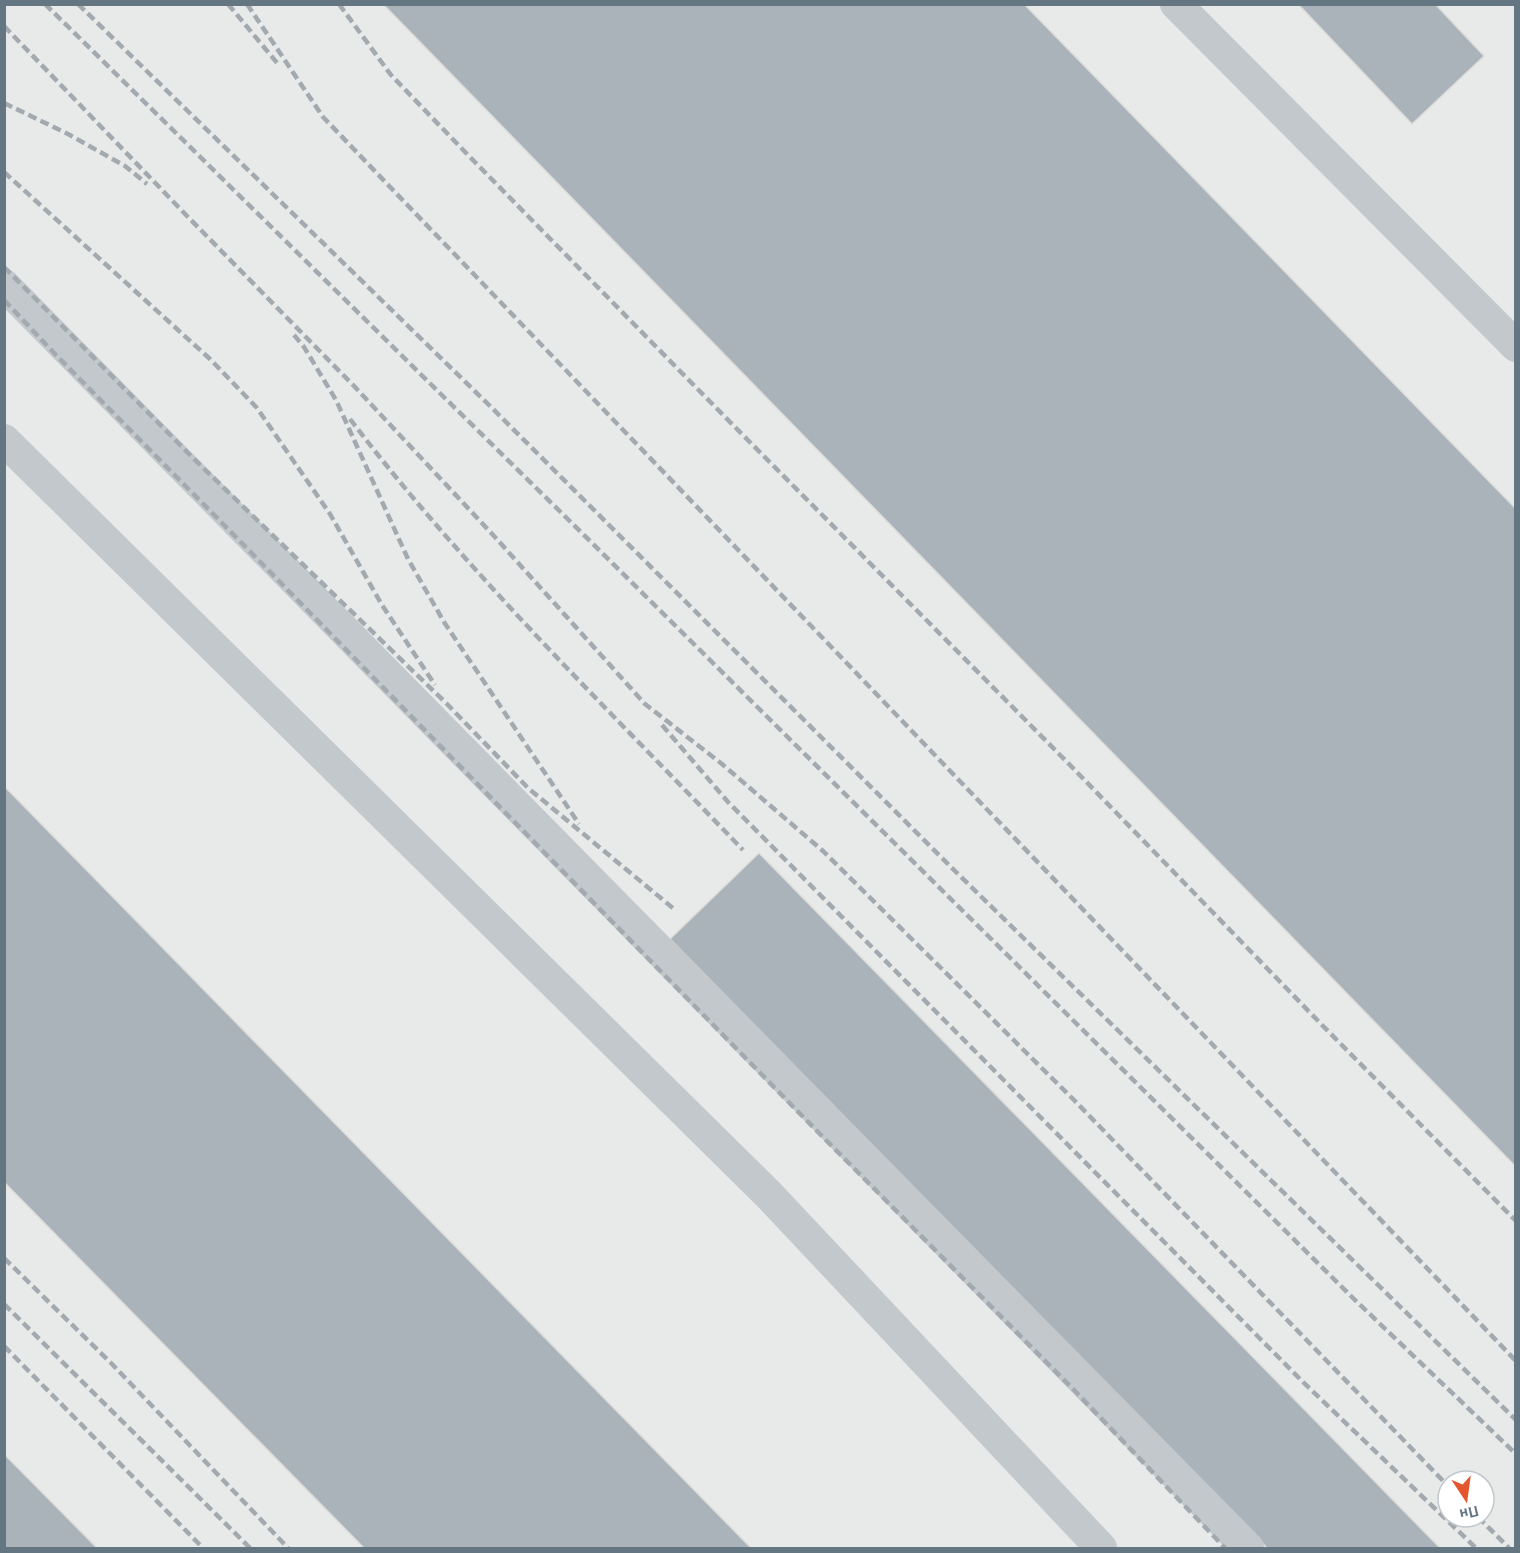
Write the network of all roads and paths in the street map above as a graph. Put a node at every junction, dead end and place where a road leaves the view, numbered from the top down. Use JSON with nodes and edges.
{"nodes":[{"id":1,"x":1176,"y":4,"type":"edge"},
{"id":2,"x":4,"y":285,"type":"edge"},
{"id":3,"x":1515,"y":346,"type":"edge"},
{"id":4,"x":4,"y":440,"type":"edge"},
{"id":5,"x":1101,"y":1548,"type":"edge"},
{"id":6,"x":1248,"y":1548,"type":"edge"}],
"edges":[{"from":1,"to":3,"type":"lane"},
{"from":2,"to":6,"type":"lane"},
{"from":4,"to":5,"type":"lane"}]}
